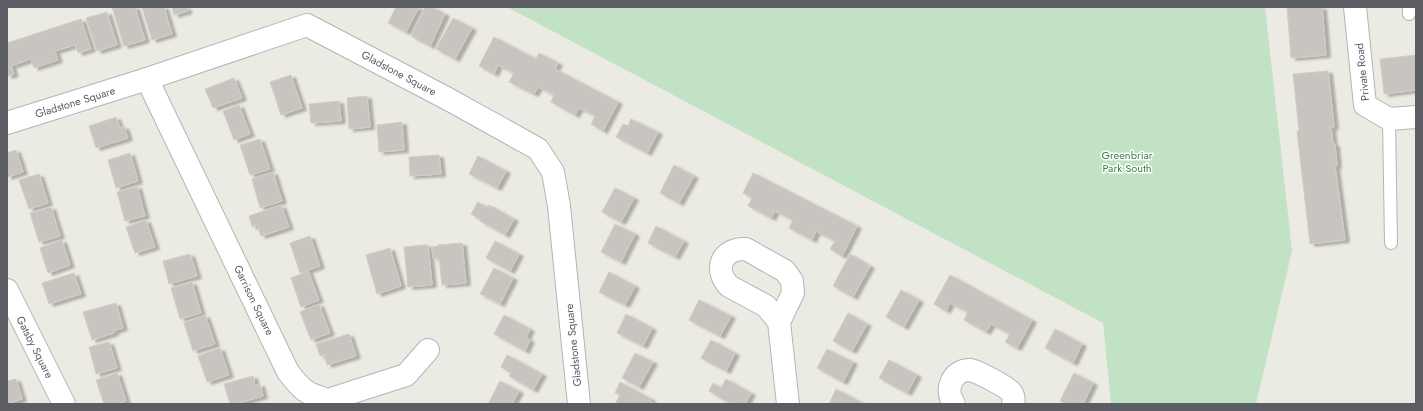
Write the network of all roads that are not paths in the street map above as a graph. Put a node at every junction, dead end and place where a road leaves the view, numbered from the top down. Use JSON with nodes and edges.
{"nodes":[{"id":1,"x":1355,"y":7,"type":"edge"},
{"id":2,"x":147,"y":79,"type":"junction"},
{"id":3,"x":1416,"y":117,"type":"edge"},
{"id":4,"x":1389,"y":119,"type":"junction"},
{"id":5,"x":7,"y":123,"type":"edge"},
{"id":6,"x":1391,"y":244,"type":"dead end"},
{"id":7,"x":7,"y":290,"type":"edge"},
{"id":8,"x":779,"y":322,"type":"dead end"},
{"id":9,"x":428,"y":350,"type":"dead end"},
{"id":10,"x":64,"y":404,"type":"edge"},
{"id":11,"x":579,"y":404,"type":"edge"},
{"id":12,"x":788,"y":404,"type":"edge"},
{"id":13,"x":954,"y":404,"type":"edge"},
{"id":14,"x":1014,"y":404,"type":"edge"}],
"edges":[{"from":1,"to":4,"type":"street","name":"Private Road"},
{"from":2,"to":5,"type":"street","name":"Gladstone Square"},
{"from":2,"to":9,"type":"street","name":"Garrison Square"},
{"from":2,"to":11,"type":"street","name":"Gladstone Square"},
{"from":3,"to":4,"type":"street"},
{"from":4,"to":6,"type":"lane"},
{"from":7,"to":10,"type":"street","name":"Gatsby Square"},
{"from":8,"to":12,"type":"street"},
{"from":13,"to":14,"type":"street"}]}
